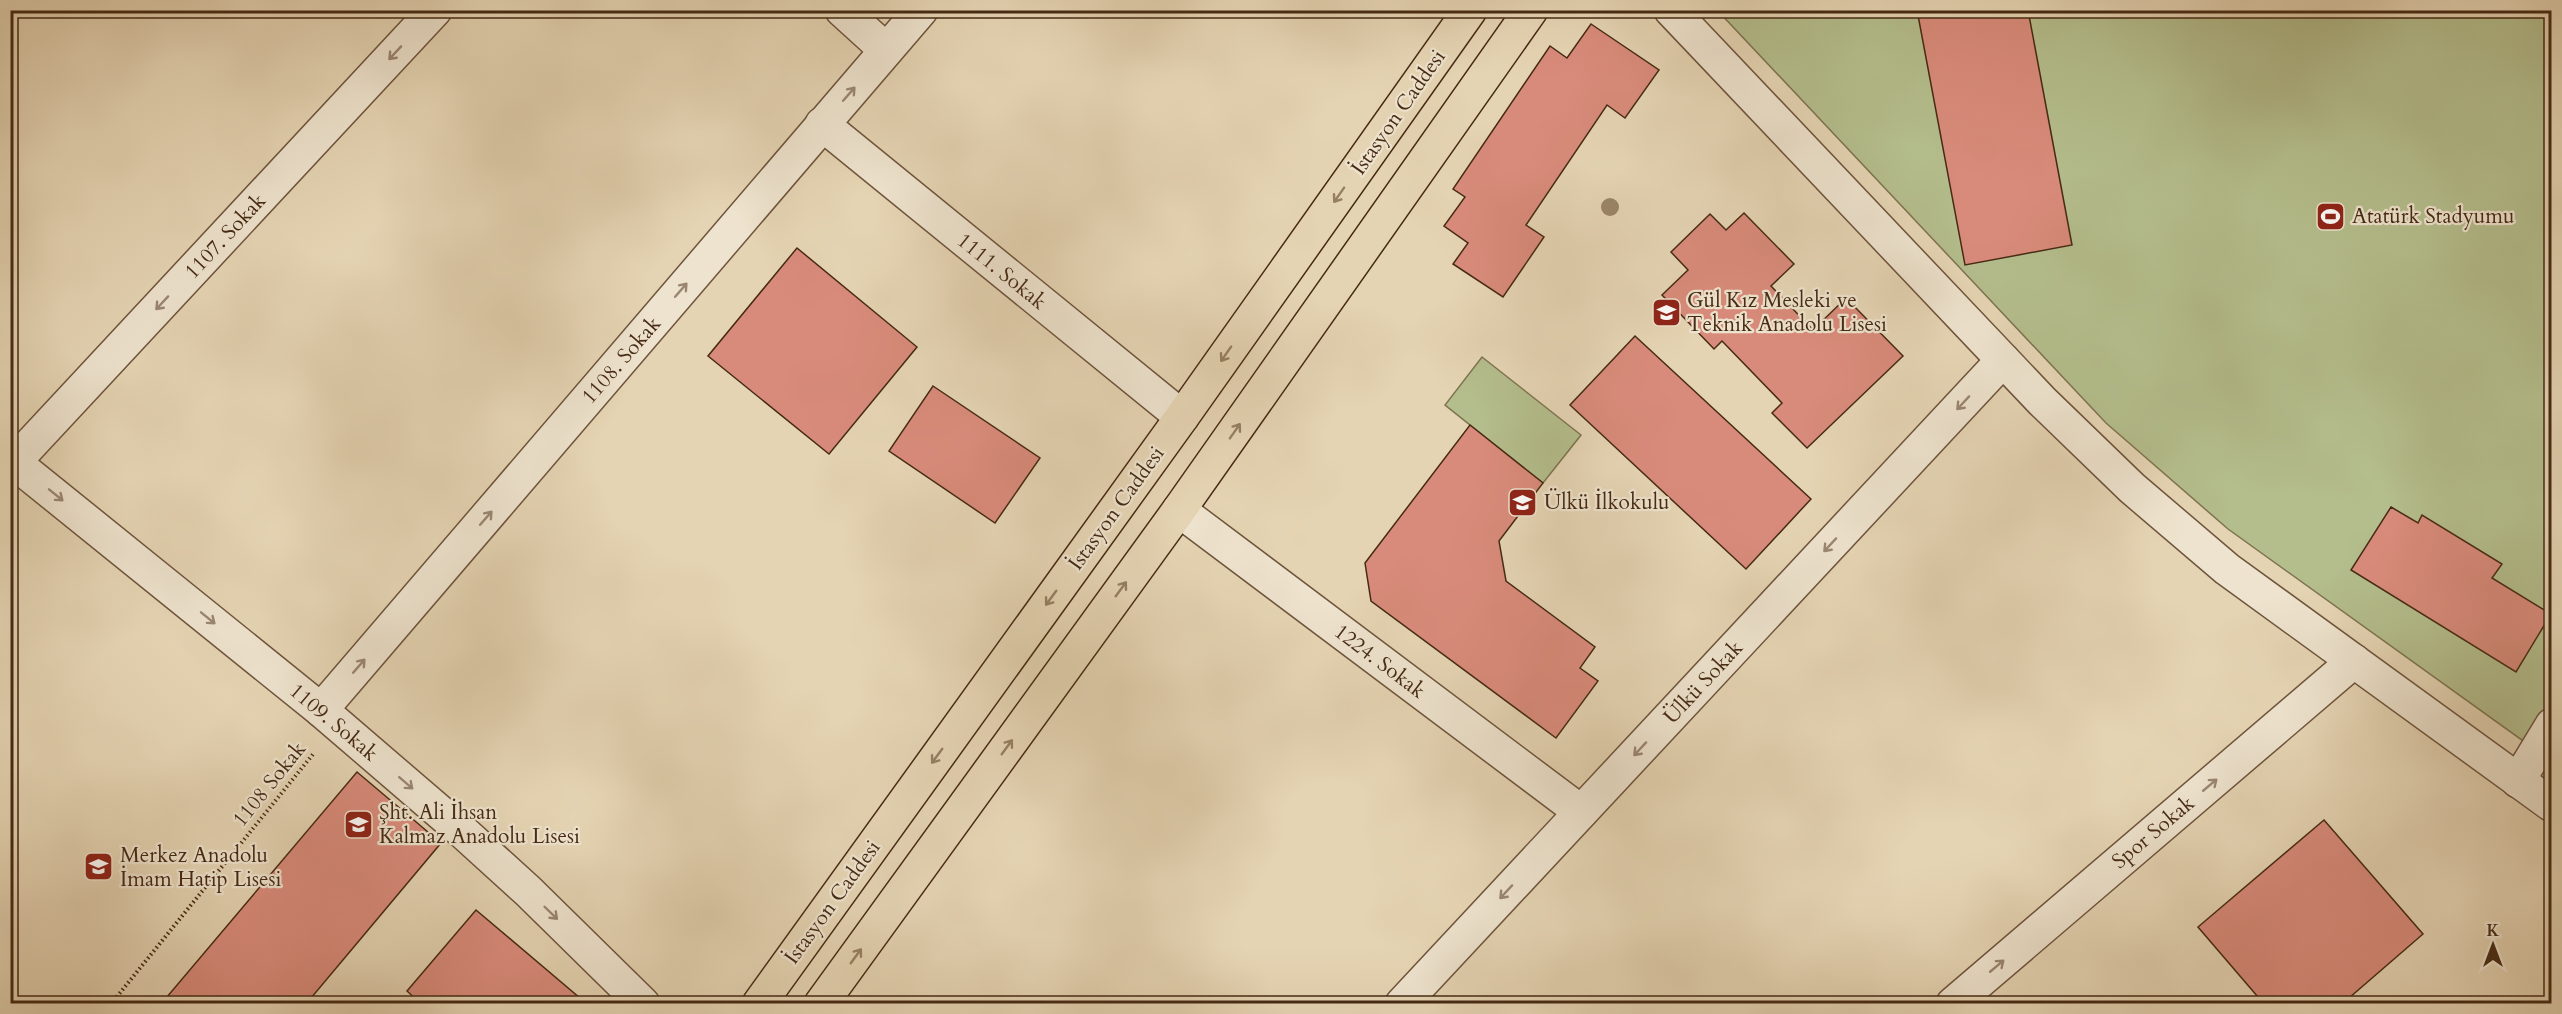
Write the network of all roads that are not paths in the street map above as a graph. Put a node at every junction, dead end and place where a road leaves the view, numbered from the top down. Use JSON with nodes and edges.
{"nodes":[{"id":1,"x":435,"y":10,"type":"edge"},
{"id":2,"x":843,"y":10,"type":"edge"},
{"id":3,"x":921,"y":10,"type":"edge"},
{"id":4,"x":1470,"y":10,"type":"edge"},
{"id":5,"x":1531,"y":10,"type":"edge"},
{"id":6,"x":1671,"y":10,"type":"edge"},
{"id":7,"x":886,"y":50,"type":"junction"},
{"id":8,"x":822,"y":124,"type":"junction"},
{"id":9,"x":2003,"y":360,"type":"junction"},
{"id":10,"x":1182,"y":417,"type":"junction"},
{"id":11,"x":13,"y":460,"type":"edge"},
{"id":12,"x":1179,"y":510,"type":"junction"},
{"id":13,"x":2354,"y":662,"type":"junction"},
{"id":14,"x":329,"y":717,"type":"junction"},
{"id":15,"x":2552,"y":725,"type":"edge"},
{"id":16,"x":2518,"y":781,"type":"junction"},
{"id":17,"x":2552,"y":805,"type":"edge"},
{"id":18,"x":1581,"y":812,"type":"junction"},
{"id":19,"x":1956,"y":1003,"type":"edge"},
{"id":20,"x":643,"y":1004,"type":"edge"},
{"id":21,"x":759,"y":1004,"type":"edge"},
{"id":22,"x":821,"y":1004,"type":"edge"},
{"id":23,"x":1401,"y":1004,"type":"edge"}],
"edges":[{"from":1,"to":11,"type":"street","name":"1107. Sokak","one_way":true},
{"from":2,"to":7,"type":"street"},
{"from":3,"to":7,"type":"street","name":"1108. Sokak"},
{"from":4,"to":10,"type":"main road","name":"İstasyon Caddesi","one_way":true},
{"from":12,"to":5,"type":"main road","one_way":true},
{"from":6,"to":9,"type":"street"},
{"from":8,"to":7,"type":"street","name":"1108. Sokak","one_way":true},
{"from":8,"to":10,"type":"street","name":"1111. Sokak"},
{"from":14,"to":8,"type":"street","name":"1108. Sokak","one_way":true},
{"from":9,"to":13,"type":"street"},
{"from":9,"to":18,"type":"street","name":"Ülkü Sokak","one_way":true},
{"from":10,"to":21,"type":"main road","name":"İstasyon Caddesi","one_way":true},
{"from":11,"to":14,"type":"street","name":"1109. Sokak","one_way":true},
{"from":12,"to":18,"type":"street","name":"1224. Sokak"},
{"from":22,"to":12,"type":"main road","one_way":true},
{"from":13,"to":16,"type":"street"},
{"from":19,"to":13,"type":"street","name":"Spor Sokak","one_way":true},
{"from":14,"to":20,"type":"street","name":"1109. Sokak","one_way":true},
{"from":15,"to":16,"type":"street"},
{"from":16,"to":17,"type":"street"},
{"from":18,"to":23,"type":"street","name":"Ülkü Sokak","one_way":true}]}
